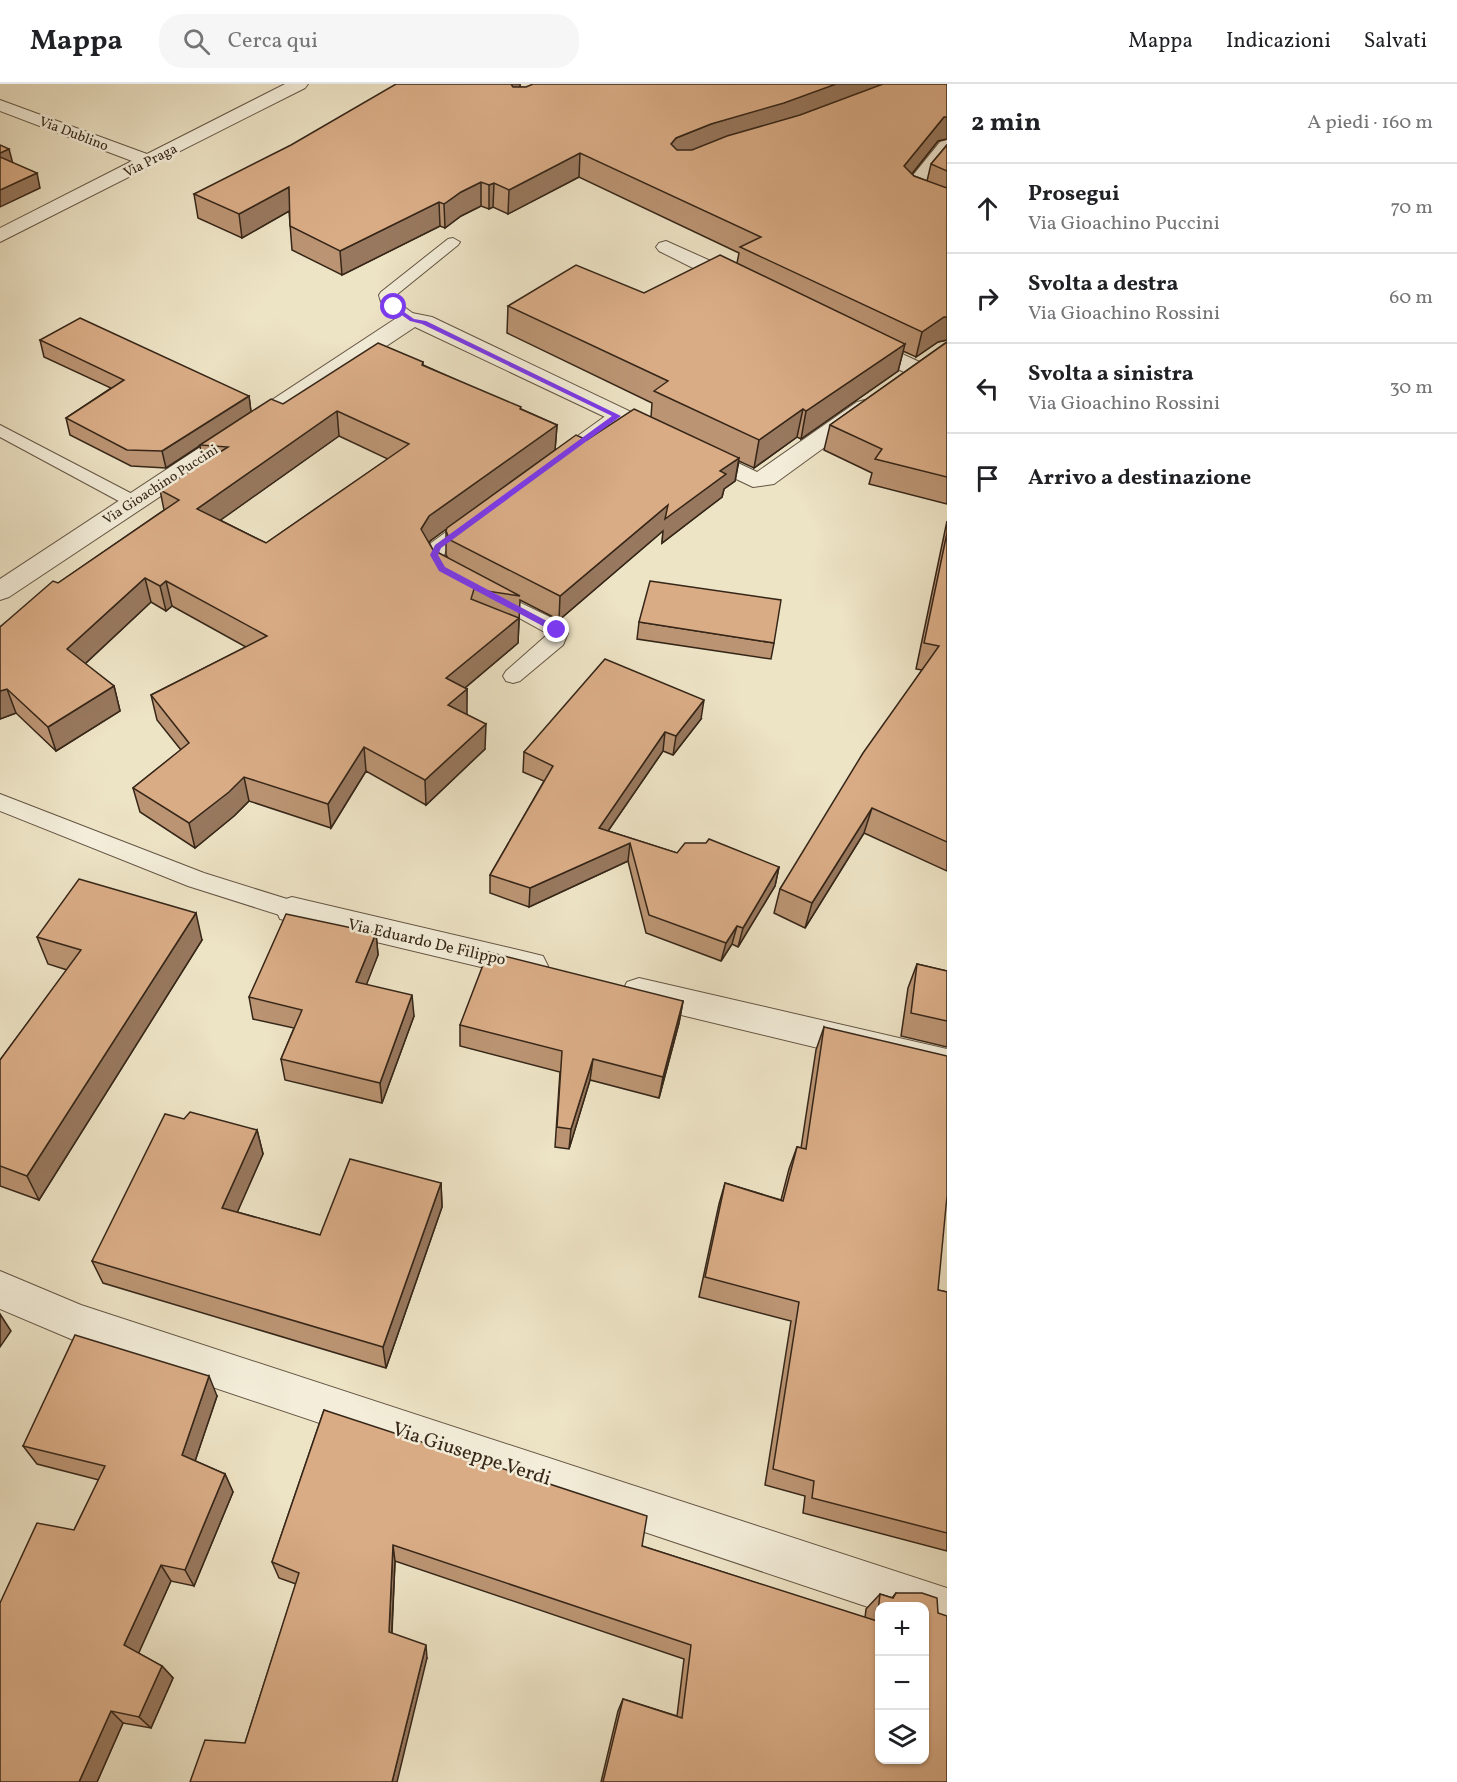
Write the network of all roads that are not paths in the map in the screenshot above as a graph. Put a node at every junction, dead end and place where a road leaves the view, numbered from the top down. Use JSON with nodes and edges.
{"nodes":[{"id":1,"x":299,"y":84,"type":"edge"},
{"id":2,"x":0,"y":105,"type":"edge"},
{"id":3,"x":947,"y":146,"type":"edge"},
{"id":4,"x":149,"y":161,"type":"junction"},
{"id":5,"x":947,"y":206,"type":"edge"},
{"id":6,"x":0,"y":236,"type":"edge"},
{"id":7,"x":453,"y":242,"type":"dead end"},
{"id":8,"x":666,"y":247,"type":"dead end"},
{"id":9,"x":761,"y":293,"type":"edge"},
{"id":10,"x":412,"y":320,"type":"junction"},
{"id":11,"x":845,"y":334,"type":"edge"},
{"id":12,"x":937,"y":356,"type":"edge"},
{"id":13,"x":918,"y":370,"type":"junction"},
{"id":14,"x":617,"y":416,"type":"junction"},
{"id":15,"x":0,"y":430,"type":"edge"},
{"id":16,"x":542,"y":471,"type":"edge"},
{"id":17,"x":134,"y":502,"type":"junction"},
{"id":18,"x":485,"y":512,"type":"edge"},
{"id":19,"x":0,"y":591,"type":"edge"},
{"id":20,"x":513,"y":676,"type":"dead end"},
{"id":21,"x":0,"y":802,"type":"edge"},
{"id":22,"x":292,"y":910,"type":"joint"},
{"id":23,"x":556,"y":972,"type":"edge"},
{"id":24,"x":614,"y":986,"type":"edge"},
{"id":25,"x":947,"y":1064,"type":"edge"},
{"id":26,"x":0,"y":1290,"type":"edge"},
{"id":27,"x":947,"y":1611,"type":"edge"}],
"edges":[{"from":1,"to":4,"type":"street","name":"Via Praga"},
{"from":2,"to":4,"type":"street","name":"Via Dublino"},
{"from":3,"to":5,"type":"street"},
{"from":4,"to":6,"type":"street","name":"Via Praga"},
{"from":7,"to":10,"type":"lane"},
{"from":8,"to":9,"type":"street"},
{"from":10,"to":14,"type":"street"},
{"from":10,"to":17,"type":"street","name":"Via Gioachino Puccini"},
{"from":11,"to":13,"type":"street"},
{"from":12,"to":13,"type":"street"},
{"from":13,"to":14,"type":"street"},
{"from":14,"to":16,"type":"lane"},
{"from":15,"to":17,"type":"lane"},
{"from":17,"to":19,"type":"street","name":"Via Gioachino Puccini"},
{"from":18,"to":20,"type":"lane"},
{"from":21,"to":22,"type":"lane"},
{"from":22,"to":23,"type":"street","name":"Via Eduardo De Filippo"},
{"from":24,"to":25,"type":"street"},
{"from":26,"to":27,"type":"street","name":"Via Giuseppe Verdi"}]}
